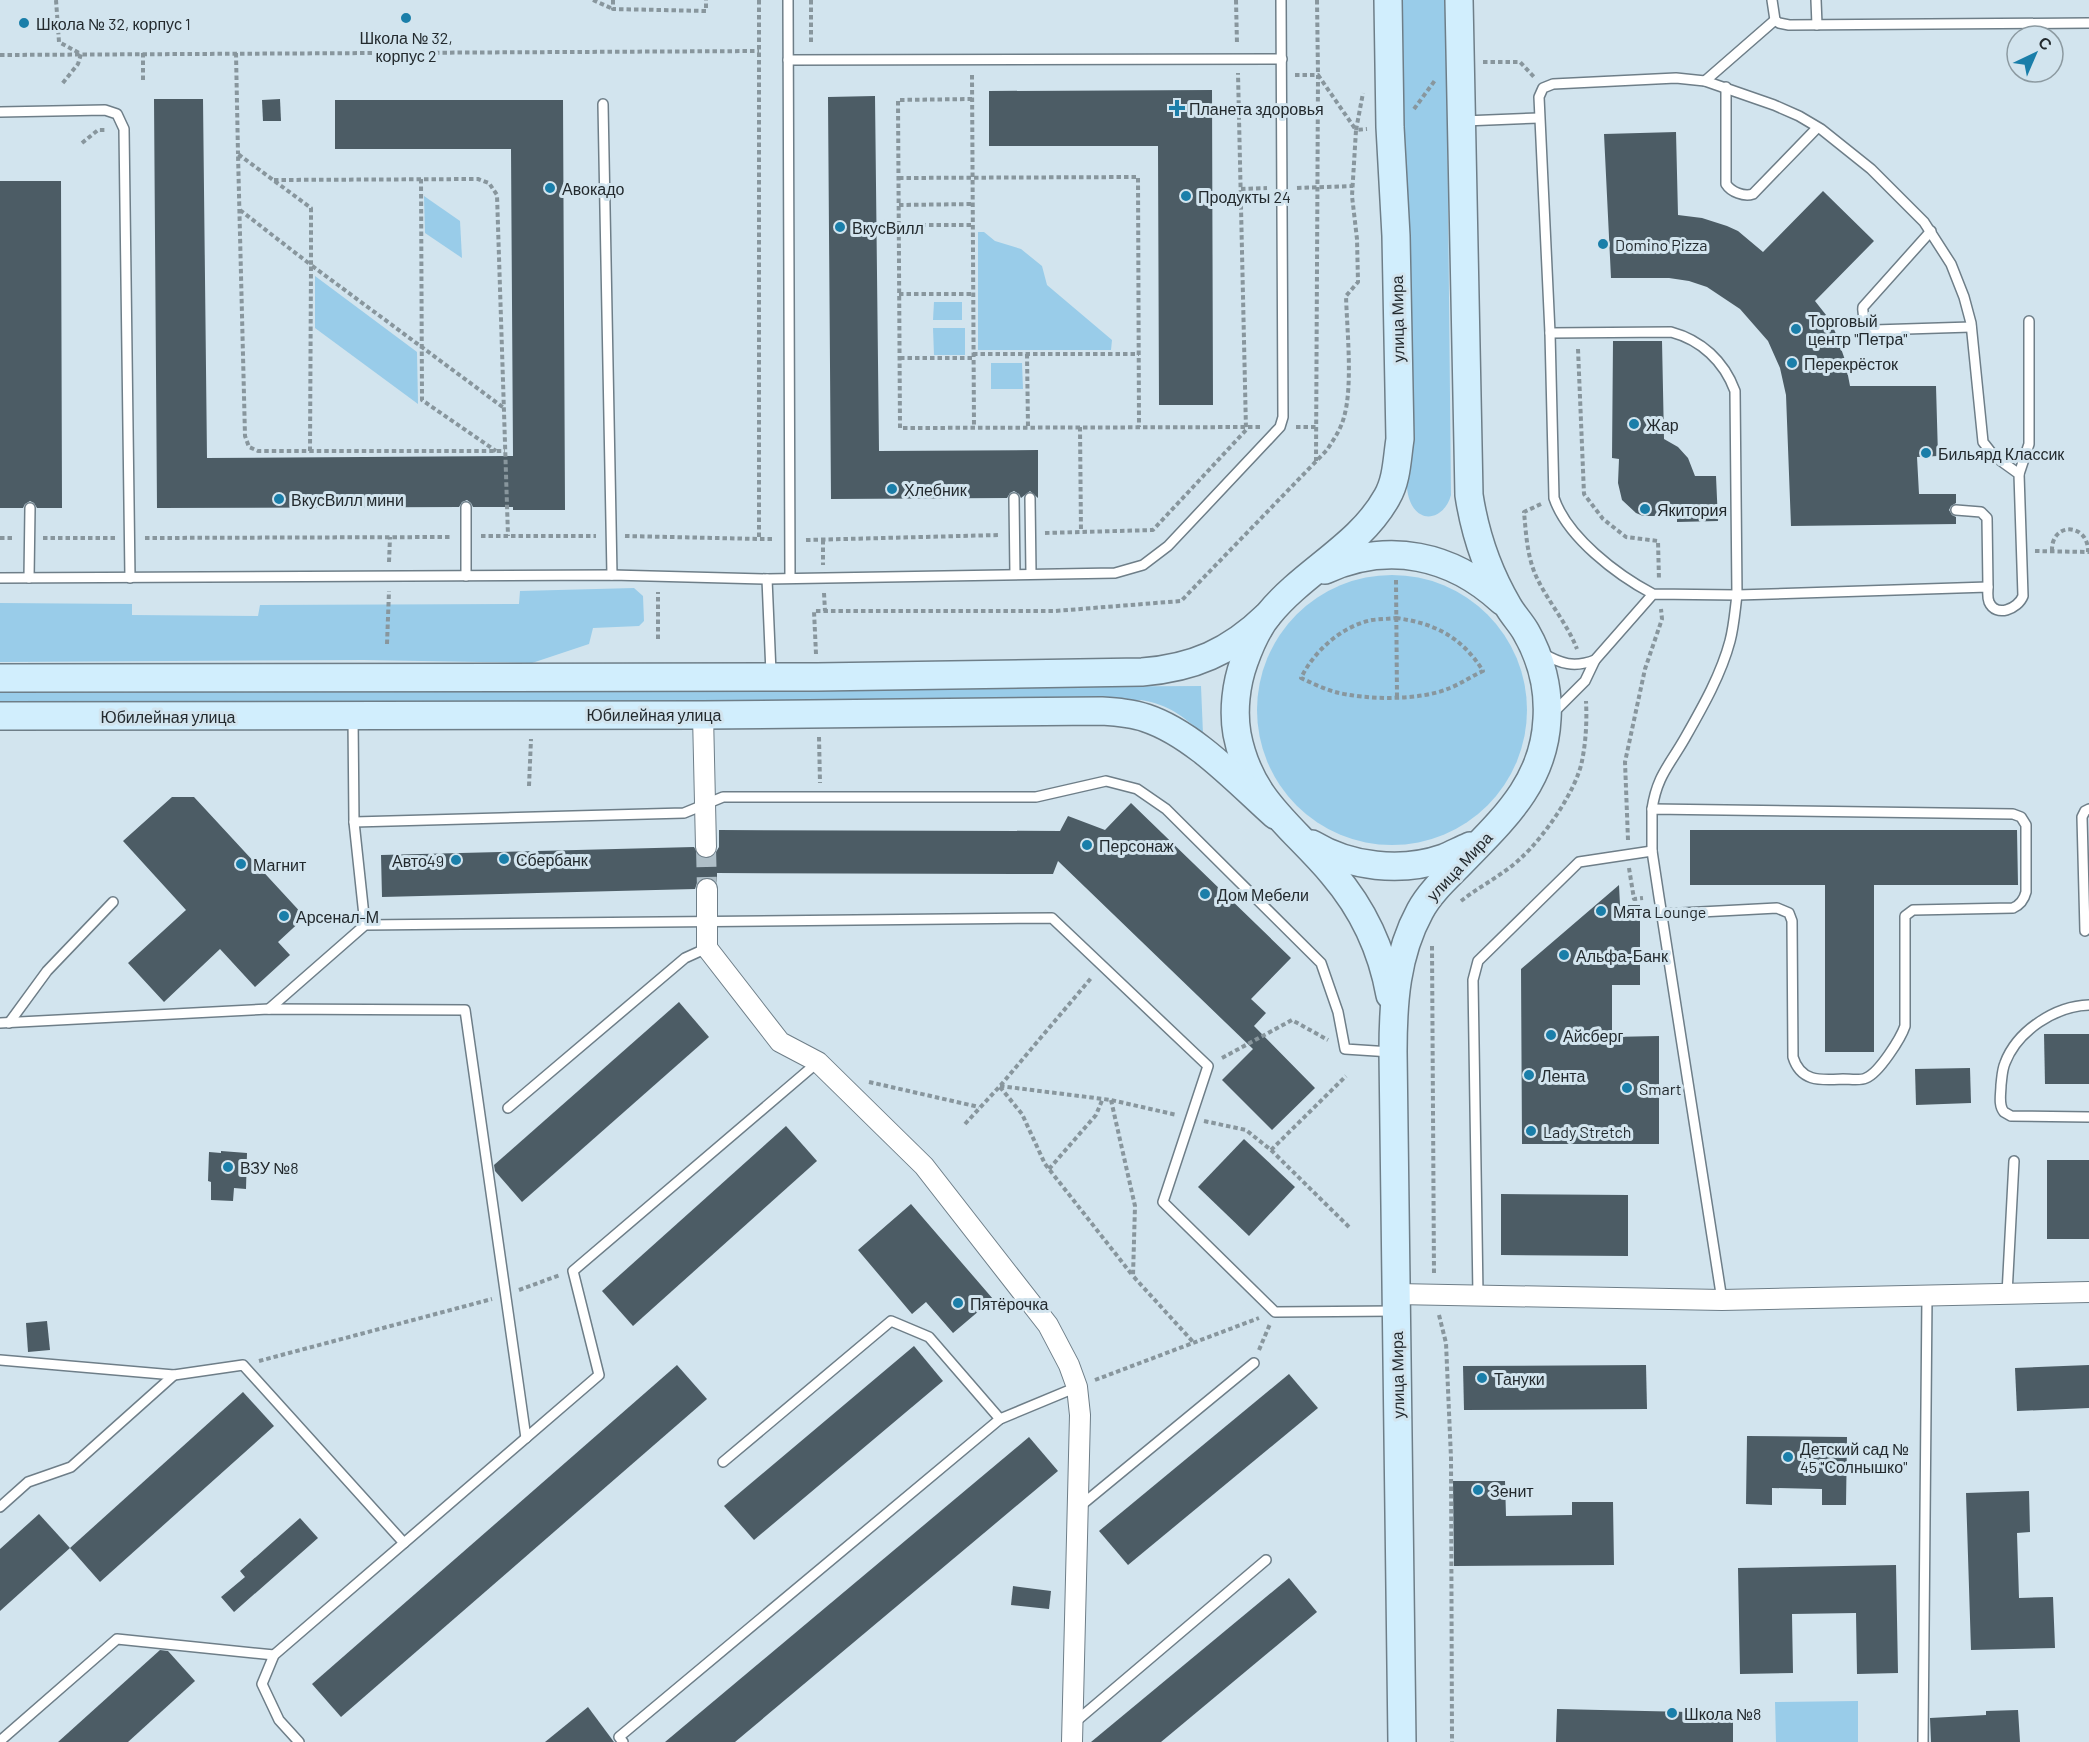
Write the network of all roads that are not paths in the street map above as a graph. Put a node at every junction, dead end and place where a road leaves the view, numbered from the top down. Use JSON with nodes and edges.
{"nodes":[{"id":1,"x":788,"y":0,"type":"edge"},
{"id":2,"x":1281,"y":0,"type":"edge"},
{"id":3,"x":1388,"y":0,"type":"edge"},
{"id":4,"x":1459,"y":0,"type":"edge"},
{"id":5,"x":1772,"y":0,"type":"edge"},
{"id":6,"x":1816,"y":0,"type":"edge"},
{"id":7,"x":1775,"y":20,"type":"junction"},
{"id":8,"x":2089,"y":23,"type":"edge"},
{"id":9,"x":1817,"y":25,"type":"junction"},
{"id":10,"x":1282,"y":59,"type":"junction"},
{"id":11,"x":788,"y":60,"type":"junction"},
{"id":12,"x":1705,"y":81,"type":"junction"},
{"id":13,"x":1726,"y":87,"type":"junction"},
{"id":14,"x":603,"y":104,"type":"dead end"},
{"id":15,"x":0,"y":112,"type":"edge"},
{"id":16,"x":1539,"y":118,"type":"junction"},
{"id":17,"x":1462,"y":122,"type":"junction"},
{"id":18,"x":1817,"y":128,"type":"junction"},
{"id":19,"x":1931,"y":231,"type":"junction"},
{"id":20,"x":2029,"y":321,"type":"dead end"},
{"id":21,"x":1971,"y":327,"type":"junction"},
{"id":22,"x":1550,"y":333,"type":"junction"},
{"id":23,"x":2019,"y":474,"type":"junction"},
{"id":24,"x":1014,"y":498,"type":"dead end"},
{"id":25,"x":1030,"y":498,"type":"dead end"},
{"id":26,"x":466,"y":507,"type":"dead end"},
{"id":27,"x":30,"y":508,"type":"dead end"},
{"id":28,"x":1956,"y":510,"type":"dead end"},
{"id":29,"x":1031,"y":573,"type":"junction"},
{"id":30,"x":1015,"y":574,"type":"junction"},
{"id":31,"x":612,"y":575,"type":"junction"},
{"id":32,"x":466,"y":576,"type":"junction"},
{"id":33,"x":0,"y":578,"type":"edge"},
{"id":34,"x":29,"y":578,"type":"junction"},
{"id":35,"x":130,"y":578,"type":"junction"},
{"id":36,"x":789,"y":578,"type":"junction"},
{"id":37,"x":767,"y":579,"type":"junction"},
{"id":38,"x":1988,"y":587,"type":"junction"},
{"id":39,"x":1288,"y":593,"type":"junction"},
{"id":40,"x":1653,"y":594,"type":"junction"},
{"id":41,"x":1737,"y":595,"type":"junction"},
{"id":42,"x":1508,"y":606,"type":"junction"},
{"id":43,"x":1267,"y":616,"type":"junction"},
{"id":44,"x":1535,"y":649,"type":"junction"},
{"id":45,"x":1595,"y":660,"type":"junction"},
{"id":46,"x":771,"y":676,"type":"junction"},
{"id":47,"x":0,"y":678,"type":"edge"},
{"id":48,"x":703,"y":715,"type":"junction"},
{"id":49,"x":353,"y":716,"type":"junction"},
{"id":50,"x":1547,"y":719,"type":"junction"},
{"id":51,"x":2,"y":720,"type":"edge"},
{"id":52,"x":705,"y":804,"type":"junction"},
{"id":53,"x":1652,"y":809,"type":"junction"},
{"id":54,"x":2089,"y":809,"type":"edge"},
{"id":55,"x":1275,"y":814,"type":"junction"},
{"id":56,"x":354,"y":822,"type":"junction"},
{"id":57,"x":1496,"y":827,"type":"junction"},
{"id":58,"x":1298,"y":835,"type":"junction"},
{"id":59,"x":706,"y":847,"type":"tunnel mouth"},
{"id":60,"x":1652,"y":851,"type":"junction"},
{"id":61,"x":707,"y":889,"type":"tunnel mouth"},
{"id":62,"x":113,"y":902,"type":"dead end"},
{"id":63,"x":1662,"y":914,"type":"junction"},
{"id":64,"x":708,"y":922,"type":"junction"},
{"id":65,"x":365,"y":925,"type":"junction"},
{"id":66,"x":2085,"y":931,"type":"dead end"},
{"id":67,"x":708,"y":948,"type":"junction"},
{"id":68,"x":2089,"y":1005,"type":"edge"},
{"id":69,"x":1393,"y":1008,"type":"junction"},
{"id":70,"x":269,"y":1009,"type":"junction"},
{"id":71,"x":4,"y":1023,"type":"edge"},
{"id":72,"x":1393,"y":1052,"type":"junction"},
{"id":73,"x":824,"y":1067,"type":"junction"},
{"id":74,"x":508,"y":1108,"type":"dead end"},
{"id":75,"x":2089,"y":1117,"type":"edge"},
{"id":76,"x":2014,"y":1161,"type":"dead end"},
{"id":77,"x":2089,"y":1292,"type":"edge"},
{"id":78,"x":1478,"y":1294,"type":"junction"},
{"id":79,"x":2007,"y":1294,"type":"junction"},
{"id":80,"x":1927,"y":1296,"type":"junction"},
{"id":81,"x":1722,"y":1300,"type":"junction"},
{"id":82,"x":1396,"y":1302,"type":"junction"},
{"id":83,"x":0,"y":1360,"type":"edge"},
{"id":84,"x":1254,"y":1363,"type":"road end"},
{"id":85,"x":174,"y":1375,"type":"junction"},
{"id":86,"x":1077,"y":1387,"type":"junction"},
{"id":87,"x":1000,"y":1419,"type":"junction"},
{"id":88,"x":526,"y":1438,"type":"junction"},
{"id":89,"x":723,"y":1462,"type":"dead end"},
{"id":90,"x":0,"y":1507,"type":"edge"},
{"id":91,"x":1077,"y":1509,"type":"junction"},
{"id":92,"x":404,"y":1543,"type":"junction"},
{"id":93,"x":1266,"y":1560,"type":"dead end"},
{"id":94,"x":274,"y":1655,"type":"junction"},
{"id":95,"x":1072,"y":1733,"type":"edge"},
{"id":96,"x":0,"y":1742,"type":"edge"},
{"id":97,"x":299,"y":1742,"type":"edge"},
{"id":98,"x":623,"y":1742,"type":"edge"},
{"id":99,"x":1402,"y":1742,"type":"edge"},
{"id":100,"x":1923,"y":1742,"type":"edge"}],
"edges":[{"from":1,"to":11,"type":"lane"},
{"from":2,"to":10,"type":"lane"},
{"from":3,"to":39,"type":"main road","name":"улица Мира"},
{"from":4,"to":17,"type":"main road","name":"улица Мира"},
{"from":5,"to":7,"type":"lane"},
{"from":6,"to":9,"type":"lane"},
{"from":7,"to":9,"type":"lane"},
{"from":7,"to":12,"type":"lane"},
{"from":8,"to":9,"type":"lane"},
{"from":10,"to":11,"type":"lane"},
{"from":10,"to":29,"type":"lane"},
{"from":11,"to":36,"type":"lane"},
{"from":12,"to":13,"type":"lane"},
{"from":12,"to":16,"type":"lane"},
{"from":13,"to":18,"type":"lane"},
{"from":13,"to":18,"type":"lane"},
{"from":14,"to":31,"type":"lane"},
{"from":15,"to":35,"type":"lane"},
{"from":16,"to":17,"type":"lane"},
{"from":16,"to":22,"type":"lane"},
{"from":17,"to":42,"type":"main road","name":"улица Мира"},
{"from":18,"to":19,"type":"lane"},
{"from":19,"to":21,"type":"lane"},
{"from":19,"to":21,"type":"lane"},
{"from":20,"to":23,"type":"lane"},
{"from":21,"to":23,"type":"lane"},
{"from":22,"to":40,"type":"lane"},
{"from":22,"to":41,"type":"lane"},
{"from":23,"to":38,"type":"lane"},
{"from":24,"to":30,"type":"lane"},
{"from":25,"to":29,"type":"lane"},
{"from":26,"to":32,"type":"lane"},
{"from":27,"to":34,"type":"lane"},
{"from":28,"to":38,"type":"lane"},
{"from":29,"to":30,"type":"lane"},
{"from":30,"to":36,"type":"lane"},
{"from":31,"to":32,"type":"lane"},
{"from":31,"to":37,"type":"lane"},
{"from":32,"to":35,"type":"lane"},
{"from":33,"to":34,"type":"lane"},
{"from":34,"to":35,"type":"lane"},
{"from":36,"to":37,"type":"lane"},
{"from":37,"to":46,"type":"lane"},
{"from":38,"to":41,"type":"lane"},
{"from":39,"to":42,"type":"main road","name":"улица Мира"},
{"from":39,"to":43,"type":"main road","name":"улица Мира"},
{"from":40,"to":41,"type":"lane"},
{"from":40,"to":45,"type":"lane"},
{"from":41,"to":53,"type":"lane"},
{"from":42,"to":44,"type":"main road","name":"улица Мира"},
{"from":43,"to":46,"type":"main road"},
{"from":43,"to":55,"type":"main road","name":"улица Мира"},
{"from":44,"to":45,"type":"lane"},
{"from":44,"to":50,"type":"main road","name":"улица Мира"},
{"from":45,"to":50,"type":"lane"},
{"from":46,"to":47,"type":"main road"},
{"from":48,"to":49,"type":"main road","name":"Юбилейная улица"},
{"from":48,"to":52,"type":"street"},
{"from":48,"to":55,"type":"main road","name":"Юбилейная улица"},
{"from":49,"to":51,"type":"main road","name":"Юбилейная улица"},
{"from":49,"to":56,"type":"lane"},
{"from":50,"to":57,"type":"main road","name":"улица Мира"},
{"from":52,"to":56,"type":"lane"},
{"from":52,"to":59,"type":"street"},
{"from":52,"to":72,"type":"lane"},
{"from":53,"to":60,"type":"lane"},
{"from":53,"to":63,"type":"lane"},
{"from":54,"to":66,"type":"lane"},
{"from":55,"to":58,"type":"main road","name":"улица Мира"},
{"from":56,"to":65,"type":"lane"},
{"from":57,"to":58,"type":"main road","name":"улица Мира"},
{"from":57,"to":69,"type":"main road","name":"улица Мира"},
{"from":58,"to":69,"type":"main road","name":"улица Мира"},
{"from":60,"to":63,"type":"lane"},
{"from":60,"to":78,"type":"lane"},
{"from":61,"to":64,"type":"street"},
{"from":62,"to":71,"type":"lane"},
{"from":63,"to":81,"type":"lane"},
{"from":64,"to":65,"type":"lane"},
{"from":64,"to":67,"type":"street"},
{"from":64,"to":82,"type":"lane"},
{"from":65,"to":70,"type":"lane"},
{"from":67,"to":73,"type":"street"},
{"from":67,"to":74,"type":"lane"},
{"from":68,"to":75,"type":"lane"},
{"from":69,"to":72,"type":"main road","name":"улица Мира"},
{"from":70,"to":71,"type":"lane"},
{"from":70,"to":88,"type":"lane"},
{"from":72,"to":82,"type":"main road","name":"улица Мира"},
{"from":73,"to":86,"type":"street"},
{"from":73,"to":88,"type":"lane"},
{"from":76,"to":79,"type":"lane"},
{"from":77,"to":79,"type":"street"},
{"from":78,"to":81,"type":"street"},
{"from":78,"to":82,"type":"street"},
{"from":79,"to":80,"type":"street"},
{"from":80,"to":81,"type":"street"},
{"from":80,"to":100,"type":"lane"},
{"from":82,"to":99,"type":"main road","name":"улица Мира"},
{"from":83,"to":85,"type":"lane"},
{"from":84,"to":91,"type":"lane"},
{"from":85,"to":90,"type":"lane"},
{"from":85,"to":92,"type":"lane"},
{"from":86,"to":87,"type":"lane"},
{"from":86,"to":91,"type":"street"},
{"from":87,"to":89,"type":"lane"},
{"from":87,"to":98,"type":"lane"},
{"from":88,"to":92,"type":"lane"},
{"from":91,"to":95,"type":"street"},
{"from":92,"to":94,"type":"lane"},
{"from":93,"to":95,"type":"lane"},
{"from":94,"to":96,"type":"lane"},
{"from":94,"to":97,"type":"lane"}]}
